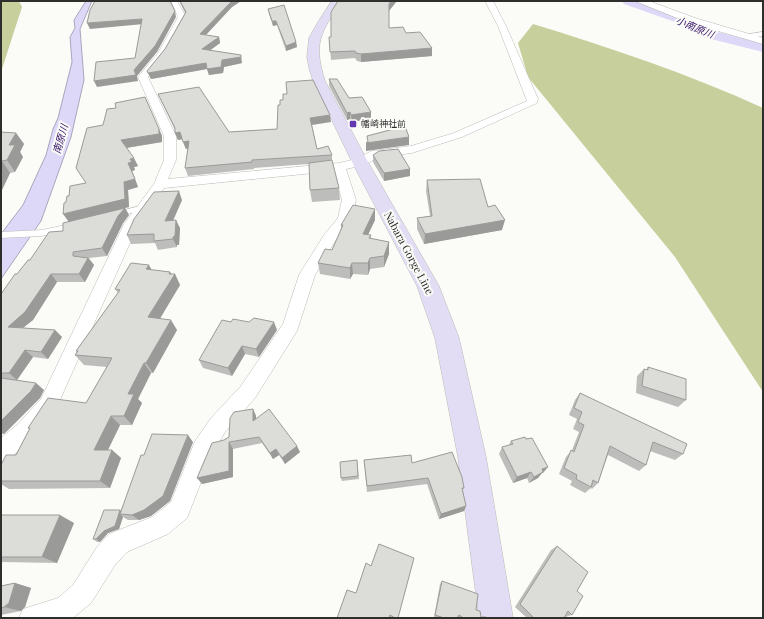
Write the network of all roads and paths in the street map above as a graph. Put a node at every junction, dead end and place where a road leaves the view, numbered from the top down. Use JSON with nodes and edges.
{"nodes":[{"id":1,"x":176,"y":1,"type":"edge"},
{"id":2,"x":337,"y":1,"type":"edge"},
{"id":3,"x":489,"y":1,"type":"edge"},
{"id":4,"x":640,"y":1,"type":"edge"},
{"id":5,"x":763,"y":34,"type":"edge"},
{"id":6,"x":749,"y":36,"type":"junction"},
{"id":7,"x":763,"y":41,"type":"edge"},
{"id":8,"x":360,"y":162,"type":"junction"},
{"id":9,"x":339,"y":167,"type":"junction"},
{"id":10,"x":160,"y":184,"type":"junction"},
{"id":11,"x":144,"y":207,"type":"junction"},
{"id":12,"x":110,"y":216,"type":"edge"},
{"id":13,"x":80,"y":224,"type":"edge"},
{"id":14,"x":1,"y":235,"type":"edge"},
{"id":15,"x":1,"y":452,"type":"edge"},
{"id":16,"x":32,"y":618,"type":"edge"},
{"id":17,"x":496,"y":618,"type":"edge"}],
"edges":[{"from":1,"to":10,"type":"street"},
{"from":2,"to":8,"type":"main road","name":"Nabara Gorge Line"},
{"from":3,"to":8,"type":"street"},
{"from":4,"to":6,"type":"street"},
{"from":5,"to":6,"type":"street"},
{"from":6,"to":7,"type":"street"},
{"from":8,"to":9,"type":"street"},
{"from":8,"to":17,"type":"main road","name":"Nabara Gorge Line"},
{"from":9,"to":10,"type":"street"},
{"from":9,"to":16,"type":"street"},
{"from":10,"to":11,"type":"street"},
{"from":11,"to":12,"type":"lane"},
{"from":11,"to":15,"type":"street"},
{"from":13,"to":14,"type":"lane"}]}
